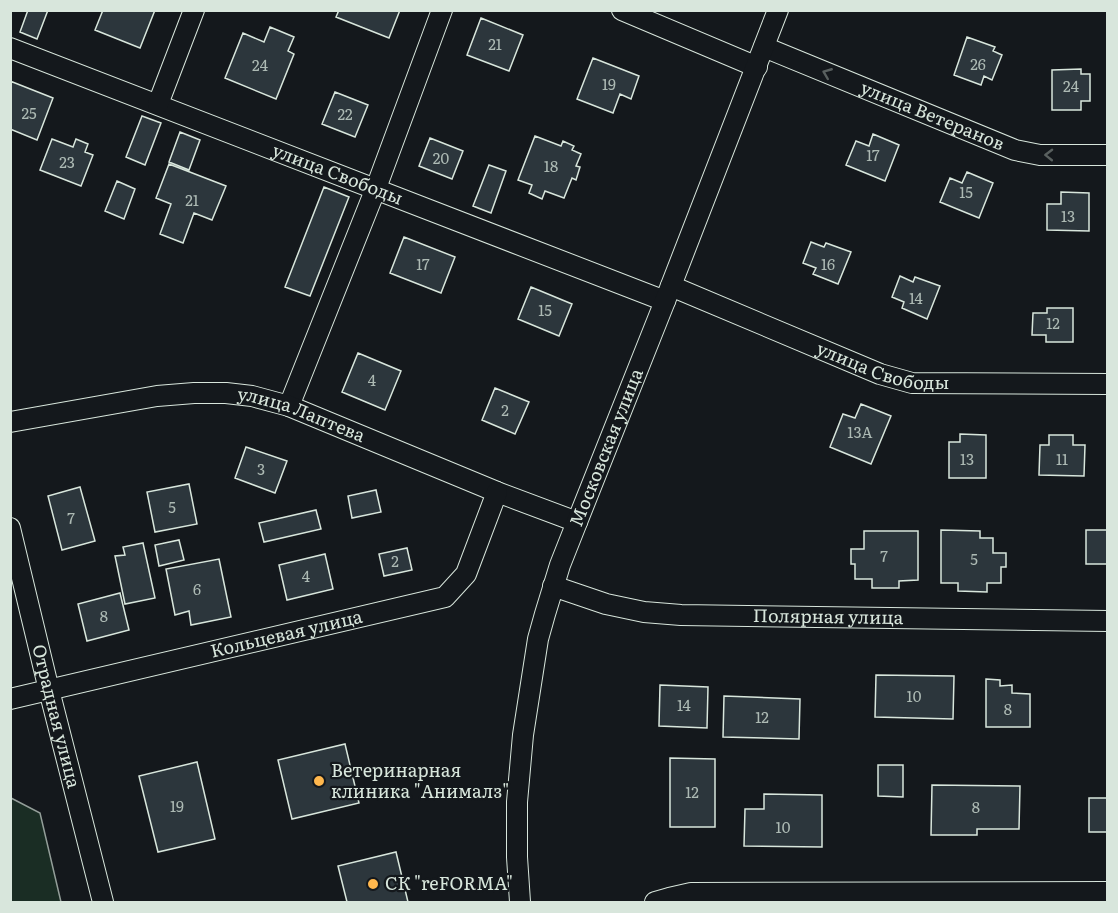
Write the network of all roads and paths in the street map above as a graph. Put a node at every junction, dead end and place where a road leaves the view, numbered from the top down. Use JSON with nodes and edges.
{"nodes":[{"id":1,"x":194,"y":10,"type":"edge"},
{"id":2,"x":442,"y":10,"type":"edge"},
{"id":3,"x":622,"y":10,"type":"edge"},
{"id":4,"x":778,"y":10,"type":"edge"},
{"id":5,"x":764,"y":47,"type":"junction"},
{"id":6,"x":10,"y":48,"type":"edge"},
{"id":7,"x":757,"y":67,"type":"junction"},
{"id":8,"x":158,"y":104,"type":"junction"},
{"id":9,"x":1107,"y":155,"type":"edge"},
{"id":10,"x":376,"y":188,"type":"junction"},
{"id":11,"x":668,"y":294,"type":"junction"},
{"id":12,"x":1107,"y":384,"type":"edge"},
{"id":13,"x":289,"y":406,"type":"junction"},
{"id":14,"x":10,"y":422,"type":"edge"},
{"id":15,"x":497,"y":492,"type":"junction"},
{"id":16,"x":577,"y":522,"type":"junction"},
{"id":17,"x":10,"y":528,"type":"edge"},
{"id":18,"x":553,"y":586,"type":"junction"},
{"id":19,"x":1107,"y":621,"type":"edge"},
{"id":20,"x":49,"y":690,"type":"junction"},
{"id":21,"x":10,"y":699,"type":"edge"},
{"id":22,"x":1107,"y":892,"type":"edge"},
{"id":23,"x":103,"y":903,"type":"edge"},
{"id":24,"x":520,"y":903,"type":"edge"},
{"id":25,"x":655,"y":903,"type":"edge"}],
"edges":[{"from":1,"to":8,"type":"street"},
{"from":2,"to":10,"type":"street"},
{"from":3,"to":7,"type":"street"},
{"from":4,"to":5,"type":"street","name":"Московская улица"},
{"from":5,"to":7,"type":"street","name":"Московская улица"},
{"from":9,"to":5,"type":"street","name":"улица Ветеранов","one_way":true},
{"from":6,"to":8,"type":"street","name":"улица Свободы"},
{"from":7,"to":11,"type":"street","name":"Московская улица"},
{"from":8,"to":10,"type":"street","name":"улица Свободы"},
{"from":10,"to":11,"type":"street","name":"улица Свободы"},
{"from":10,"to":13,"type":"street"},
{"from":11,"to":12,"type":"street","name":"улица Свободы"},
{"from":11,"to":16,"type":"street","name":"Московская улица"},
{"from":13,"to":14,"type":"street","name":"улица Лаптева"},
{"from":13,"to":15,"type":"street","name":"улица Лаптева"},
{"from":15,"to":16,"type":"street","name":"улица Лаптева"},
{"from":15,"to":20,"type":"street","name":"Кольцевая улица"},
{"from":16,"to":18,"type":"street","name":"Московская улица"},
{"from":17,"to":20,"type":"street","name":"Отрадная улица"},
{"from":18,"to":19,"type":"street","name":"Полярная улица"},
{"from":18,"to":24,"type":"street","name":"Московская улица"},
{"from":20,"to":21,"type":"street","name":"Кольцевая улица"},
{"from":20,"to":23,"type":"street","name":"Отрадная улица"},
{"from":22,"to":25,"type":"street"}]}
